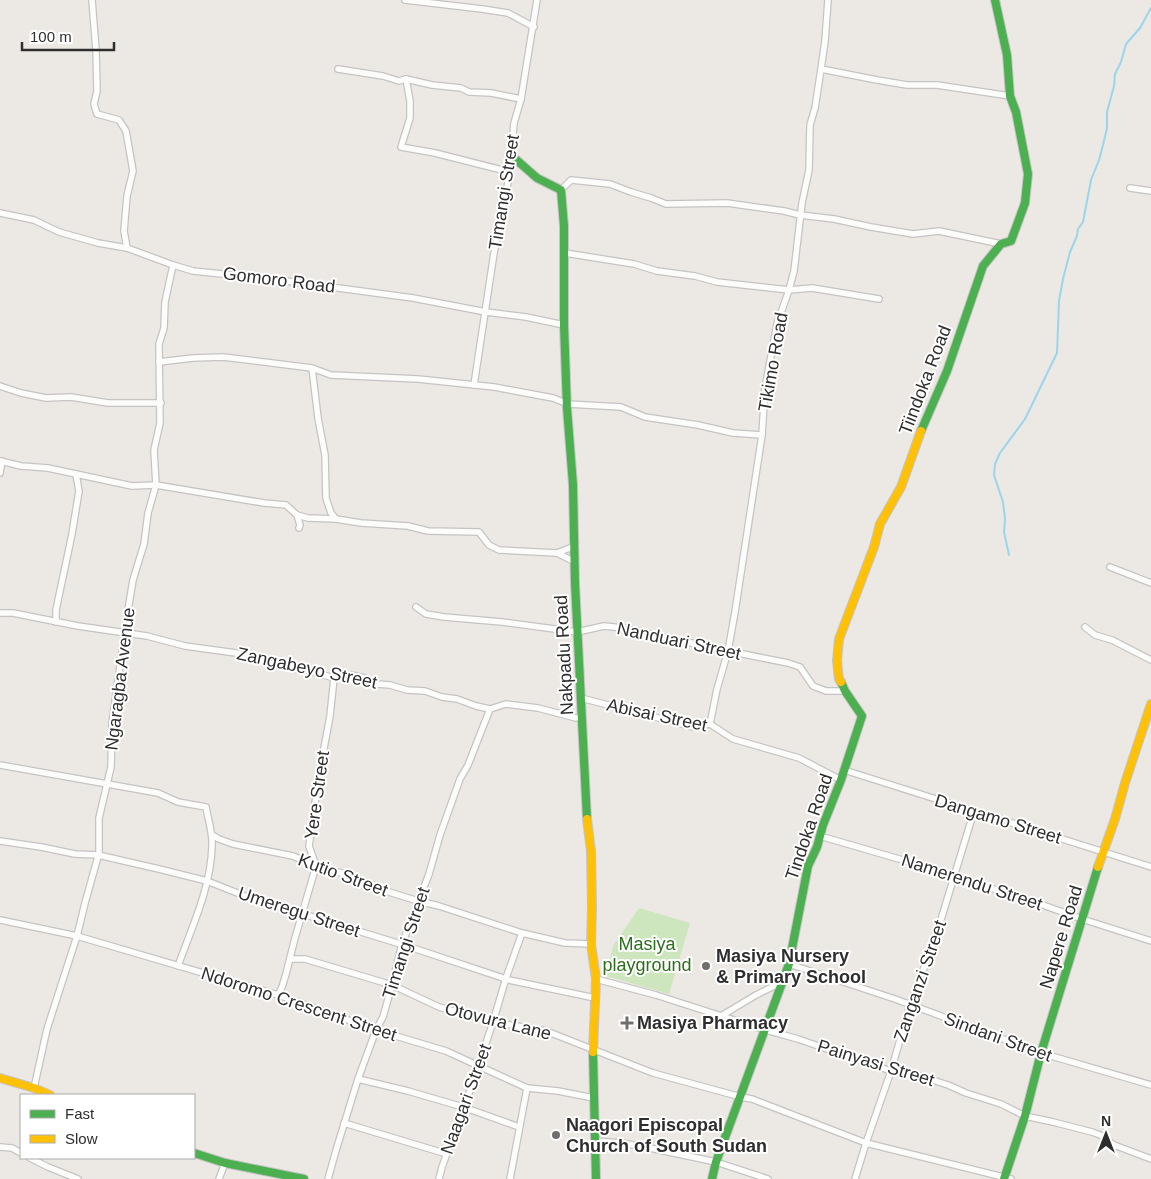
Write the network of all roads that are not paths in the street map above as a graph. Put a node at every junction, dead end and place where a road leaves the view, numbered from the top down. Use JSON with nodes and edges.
{"nodes":[{"id":1,"x":92,"y":0,"type":"edge"},
{"id":2,"x":404,"y":0,"type":"edge"},
{"id":3,"x":537,"y":0,"type":"edge"},
{"id":4,"x":828,"y":0,"type":"edge"},
{"id":5,"x":995,"y":0,"type":"edge"},
{"id":6,"x":534,"y":27,"type":"junction"},
{"id":7,"x":821,"y":68,"type":"junction"},
{"id":8,"x":338,"y":69,"type":"dead end"},
{"id":9,"x":406,"y":79,"type":"junction"},
{"id":10,"x":1010,"y":96,"type":"junction"},
{"id":11,"x":521,"y":98,"type":"junction"},
{"id":12,"x":512,"y":156,"type":"junction"},
{"id":13,"x":510,"y":172,"type":"junction"},
{"id":14,"x":1130,"y":188,"type":"dead end"},
{"id":15,"x":561,"y":190,"type":"junction"},
{"id":16,"x":1151,"y":191,"type":"edge"},
{"id":17,"x":0,"y":213,"type":"edge"},
{"id":18,"x":800,"y":215,"type":"junction"},
{"id":19,"x":1001,"y":244,"type":"junction"},
{"id":20,"x":128,"y":248,"type":"junction"},
{"id":21,"x":565,"y":253,"type":"junction"},
{"id":22,"x":173,"y":265,"type":"junction"},
{"id":23,"x":789,"y":290,"type":"junction"},
{"id":24,"x":879,"y":299,"type":"dead end"},
{"id":25,"x":486,"y":312,"type":"junction"},
{"id":26,"x":564,"y":325,"type":"junction"},
{"id":27,"x":159,"y":362,"type":"junction"},
{"id":28,"x":312,"y":368,"type":"junction"},
{"id":29,"x":474,"y":385,"type":"junction"},
{"id":30,"x":0,"y":386,"type":"edge"},
{"id":31,"x":161,"y":403,"type":"junction"},
{"id":32,"x":568,"y":404,"type":"junction"},
{"id":33,"x":762,"y":435,"type":"junction"},
{"id":34,"x":1,"y":461,"type":"edge"},
{"id":35,"x":0,"y":473,"type":"edge"},
{"id":36,"x":76,"y":474,"type":"junction"},
{"id":37,"x":156,"y":485,"type":"junction"},
{"id":38,"x":298,"y":514,"type":"junction"},
{"id":39,"x":308,"y":518,"type":"junction"},
{"id":40,"x":336,"y":519,"type":"junction"},
{"id":41,"x":575,"y":546,"type":"junction"},
{"id":42,"x":557,"y":553,"type":"junction"},
{"id":43,"x":575,"y":562,"type":"junction"},
{"id":44,"x":1110,"y":567,"type":"dead end"},
{"id":45,"x":1151,"y":583,"type":"edge"},
{"id":46,"x":416,"y":607,"type":"dead end"},
{"id":47,"x":0,"y":614,"type":"edge"},
{"id":48,"x":56,"y":622,"type":"junction"},
{"id":49,"x":1086,"y":627,"type":"dead end"},
{"id":50,"x":124,"y":632,"type":"junction"},
{"id":51,"x":577,"y":632,"type":"junction"},
{"id":52,"x":728,"y":651,"type":"junction"},
{"id":53,"x":1151,"y":660,"type":"edge"},
{"id":54,"x":334,"y":678,"type":"junction"},
{"id":55,"x":845,"y":692,"type":"junction"},
{"id":56,"x":581,"y":698,"type":"junction"},
{"id":57,"x":1151,"y":704,"type":"edge"},
{"id":58,"x":490,"y":708,"type":"junction"},
{"id":59,"x":582,"y":716,"type":"junction"},
{"id":60,"x":710,"y":724,"type":"junction"},
{"id":61,"x":0,"y":765,"type":"edge"},
{"id":62,"x":844,"y":770,"type":"junction"},
{"id":63,"x":841,"y":780,"type":"junction"},
{"id":64,"x":107,"y":783,"type":"junction"},
{"id":65,"x":974,"y":811,"type":"junction"},
{"id":66,"x":212,"y":835,"type":"junction"},
{"id":67,"x":820,"y":836,"type":"junction"},
{"id":68,"x":0,"y":841,"type":"edge"},
{"id":69,"x":1103,"y":852,"type":"junction"},
{"id":70,"x":98,"y":856,"type":"junction"},
{"id":71,"x":316,"y":866,"type":"junction"},
{"id":72,"x":1151,"y":868,"type":"edge"},
{"id":73,"x":954,"y":875,"type":"junction"},
{"id":74,"x":207,"y":881,"type":"junction"},
{"id":75,"x":418,"y":901,"type":"junction"},
{"id":76,"x":302,"y":914,"type":"junction"},
{"id":77,"x":1082,"y":919,"type":"junction"},
{"id":78,"x":0,"y":920,"type":"edge"},
{"id":79,"x":522,"y":933,"type":"junction"},
{"id":80,"x":78,"y":936,"type":"junction"},
{"id":81,"x":1151,"y":941,"type":"edge"},
{"id":82,"x":402,"y":944,"type":"junction"},
{"id":83,"x":591,"y":944,"type":"junction"},
{"id":84,"x":290,"y":959,"type":"junction"},
{"id":85,"x":789,"y":964,"type":"junction"},
{"id":86,"x":178,"y":966,"type":"junction"},
{"id":87,"x":506,"y":978,"type":"junction"},
{"id":88,"x":596,"y":979,"type":"junction"},
{"id":89,"x":782,"y":982,"type":"junction"},
{"id":90,"x":392,"y":985,"type":"junction"},
{"id":91,"x":278,"y":995,"type":"junction"},
{"id":92,"x":595,"y":998,"type":"junction"},
{"id":93,"x":910,"y":1005,"type":"junction"},
{"id":94,"x":721,"y":1016,"type":"junction"},
{"id":95,"x":494,"y":1022,"type":"junction"},
{"id":96,"x":376,"y":1030,"type":"junction"},
{"id":97,"x":764,"y":1030,"type":"junction"},
{"id":98,"x":593,"y":1048,"type":"junction"},
{"id":99,"x":1041,"y":1053,"type":"junction"},
{"id":100,"x":478,"y":1065,"type":"junction"},
{"id":101,"x":891,"y":1071,"type":"junction"},
{"id":102,"x":0,"y":1078,"type":"edge"},
{"id":103,"x":358,"y":1079,"type":"junction"},
{"id":104,"x":1151,"y":1085,"type":"edge"},
{"id":105,"x":34,"y":1088,"type":"junction"},
{"id":106,"x":527,"y":1088,"type":"junction"},
{"id":107,"x":48,"y":1094,"type":"edge"},
{"id":108,"x":740,"y":1097,"type":"junction"},
{"id":109,"x":594,"y":1098,"type":"junction"},
{"id":110,"x":463,"y":1107,"type":"junction"},
{"id":111,"x":1025,"y":1116,"type":"junction"},
{"id":112,"x":344,"y":1123,"type":"junction"},
{"id":113,"x":519,"y":1128,"type":"junction"},
{"id":114,"x":595,"y":1141,"type":"junction"},
{"id":115,"x":866,"y":1143,"type":"junction"},
{"id":116,"x":0,"y":1147,"type":"edge"},
{"id":117,"x":20,"y":1152,"type":"edge"},
{"id":118,"x":195,"y":1153,"type":"edge"},
{"id":119,"x":447,"y":1154,"type":"junction"},
{"id":120,"x":32,"y":1159,"type":"edge"},
{"id":121,"x":1151,"y":1159,"type":"edge"},
{"id":122,"x":716,"y":1162,"type":"junction"},
{"id":123,"x":225,"y":1163,"type":"junction"},
{"id":124,"x":1007,"y":1178,"type":"edge"},
{"id":125,"x":78,"y":1179,"type":"edge"},
{"id":126,"x":219,"y":1179,"type":"edge"},
{"id":127,"x":304,"y":1179,"type":"edge"},
{"id":128,"x":328,"y":1179,"type":"edge"},
{"id":129,"x":439,"y":1179,"type":"edge"},
{"id":130,"x":510,"y":1179,"type":"edge"},
{"id":131,"x":596,"y":1179,"type":"edge"},
{"id":132,"x":712,"y":1179,"type":"edge"},
{"id":133,"x":768,"y":1179,"type":"edge"},
{"id":134,"x":855,"y":1179,"type":"edge"}],
"edges":[{"from":1,"to":20,"type":"street"},
{"from":2,"to":6,"type":"street"},
{"from":3,"to":6,"type":"street","name":"Timangi Street"},
{"from":4,"to":7,"type":"street","name":"Tikimo Road"},
{"from":5,"to":10,"type":"street","name":"Tiindoka Road"},
{"from":6,"to":11,"type":"street","name":"Timangi Street"},
{"from":7,"to":10,"type":"street"},
{"from":7,"to":18,"type":"street","name":"Tikimo Road"},
{"from":8,"to":9,"type":"street"},
{"from":9,"to":11,"type":"street"},
{"from":9,"to":13,"type":"street"},
{"from":10,"to":19,"type":"street","name":"Tiindoka Road"},
{"from":11,"to":12,"type":"street","name":"Timangi Street"},
{"from":12,"to":13,"type":"street","name":"Timangi Street"},
{"from":12,"to":15,"type":"street"},
{"from":13,"to":25,"type":"street","name":"Timangi Street"},
{"from":14,"to":16,"type":"street"},
{"from":15,"to":18,"type":"street"},
{"from":15,"to":21,"type":"street","name":"Nakpadu Road"},
{"from":17,"to":20,"type":"street","name":"Gomoro Road"},
{"from":18,"to":19,"type":"street"},
{"from":18,"to":23,"type":"street","name":"Tikimo Road"},
{"from":19,"to":55,"type":"street","name":"Tiindoka Road"},
{"from":20,"to":22,"type":"street","name":"Gomoro Road"},
{"from":21,"to":23,"type":"street"},
{"from":21,"to":26,"type":"street","name":"Nakpadu Road"},
{"from":22,"to":25,"type":"street","name":"Gomoro Road"},
{"from":22,"to":27,"type":"street","name":"Ngaragba Avenue"},
{"from":23,"to":24,"type":"street"},
{"from":23,"to":33,"type":"street","name":"Tikimo Road"},
{"from":25,"to":26,"type":"street","name":"Gomoro Road"},
{"from":25,"to":29,"type":"street","name":"Timangi Street"},
{"from":26,"to":32,"type":"street","name":"Nakpadu Road"},
{"from":27,"to":28,"type":"street"},
{"from":27,"to":31,"type":"street","name":"Ngaragba Avenue"},
{"from":28,"to":29,"type":"street"},
{"from":28,"to":40,"type":"street"},
{"from":29,"to":32,"type":"street"},
{"from":30,"to":31,"type":"street"},
{"from":31,"to":37,"type":"street","name":"Ngaragba Avenue"},
{"from":32,"to":33,"type":"street"},
{"from":32,"to":41,"type":"street","name":"Nakpadu Road"},
{"from":33,"to":52,"type":"street","name":"Tikimo Road"},
{"from":34,"to":35,"type":"street"},
{"from":34,"to":36,"type":"street"},
{"from":36,"to":37,"type":"street"},
{"from":36,"to":48,"type":"street"},
{"from":37,"to":38,"type":"street"},
{"from":37,"to":50,"type":"street","name":"Ngaragba Avenue"},
{"from":38,"to":39,"type":"street"},
{"from":38,"to":39,"type":"street"},
{"from":39,"to":40,"type":"street"},
{"from":40,"to":42,"type":"street"},
{"from":41,"to":42,"type":"street"},
{"from":41,"to":43,"type":"street","name":"Nakpadu Road"},
{"from":42,"to":43,"type":"street"},
{"from":43,"to":51,"type":"street","name":"Nakpadu Road"},
{"from":44,"to":45,"type":"street"},
{"from":46,"to":51,"type":"street","name":"Nanduari Street"},
{"from":47,"to":48,"type":"street","name":"Zangabeyo Street"},
{"from":48,"to":50,"type":"street","name":"Zangabeyo Street"},
{"from":49,"to":53,"type":"street"},
{"from":50,"to":54,"type":"street","name":"Zangabeyo Street"},
{"from":50,"to":64,"type":"street","name":"Ngaragba Avenue"},
{"from":51,"to":52,"type":"street","name":"Nanduari Street"},
{"from":51,"to":56,"type":"street","name":"Nakpadu Road"},
{"from":52,"to":55,"type":"street","name":"Nanduari Street"},
{"from":52,"to":60,"type":"street","name":"Tikimo Road"},
{"from":54,"to":58,"type":"street","name":"Zangabeyo Street"},
{"from":54,"to":71,"type":"street","name":"Yere Street"},
{"from":55,"to":62,"type":"street","name":"Tiindoka Road"},
{"from":56,"to":59,"type":"street","name":"Nakpadu Road"},
{"from":56,"to":60,"type":"street","name":"Abisai Street"},
{"from":57,"to":69,"type":"street","name":"Napere Road"},
{"from":58,"to":59,"type":"street","name":"Zangabeyo Street"},
{"from":58,"to":75,"type":"street","name":"Timangi Street"},
{"from":59,"to":83,"type":"street","name":"Nakpadu Road"},
{"from":60,"to":63,"type":"street","name":"Abisai Street"},
{"from":61,"to":64,"type":"street"},
{"from":62,"to":63,"type":"street","name":"Tindoka Road"},
{"from":62,"to":65,"type":"street","name":"Dangamo Street"},
{"from":63,"to":67,"type":"street","name":"Tindoka Road"},
{"from":64,"to":66,"type":"street"},
{"from":64,"to":70,"type":"street","name":"Ngaragba Avenue"},
{"from":65,"to":69,"type":"street","name":"Dangamo Street"},
{"from":65,"to":73,"type":"street","name":"Zanganzi Street"},
{"from":66,"to":71,"type":"street","name":"Kutio Street"},
{"from":66,"to":74,"type":"street"},
{"from":67,"to":73,"type":"street","name":"Namerendu Street"},
{"from":67,"to":85,"type":"street","name":"Tindoka Road"},
{"from":68,"to":70,"type":"street","name":"Umeregu Street"},
{"from":69,"to":72,"type":"street","name":"Dangamo Street"},
{"from":69,"to":77,"type":"street","name":"Napere Road"},
{"from":70,"to":74,"type":"street","name":"Umeregu Street"},
{"from":70,"to":80,"type":"street","name":"Ngaragba Avenue"},
{"from":71,"to":75,"type":"street","name":"Kutio Street"},
{"from":71,"to":76,"type":"street","name":"Yere Street"},
{"from":73,"to":77,"type":"street","name":"Namerendu Street"},
{"from":73,"to":93,"type":"street","name":"Zanganzi Street"},
{"from":74,"to":76,"type":"street","name":"Umeregu Street"},
{"from":74,"to":86,"type":"street"},
{"from":75,"to":79,"type":"street","name":"Kutio Street"},
{"from":75,"to":82,"type":"street","name":"Timangi Street"},
{"from":76,"to":82,"type":"street","name":"Umeregu Street"},
{"from":76,"to":84,"type":"street","name":"Yere Street"},
{"from":77,"to":81,"type":"street","name":"Namerendu Street"},
{"from":77,"to":99,"type":"street","name":"Napere Road"},
{"from":78,"to":80,"type":"street","name":"Ndoromo Crescent Street"},
{"from":79,"to":83,"type":"street","name":"Kutio Street"},
{"from":79,"to":87,"type":"street","name":"Naagari Street"},
{"from":80,"to":86,"type":"street","name":"Ndoromo Crescent Street"},
{"from":80,"to":105,"type":"street","name":"Ngaragba Avenue"},
{"from":82,"to":87,"type":"street","name":"Umeregu Street"},
{"from":82,"to":90,"type":"street","name":"Timangi Street"},
{"from":83,"to":88,"type":"street","name":"Nakpadu Road"},
{"from":84,"to":90,"type":"street","name":"Otovura Lane"},
{"from":84,"to":91,"type":"street","name":"Yere Street"},
{"from":85,"to":89,"type":"street","name":"Tindoka Road"},
{"from":85,"to":93,"type":"street","name":"Sindani Street"},
{"from":86,"to":91,"type":"street","name":"Ndoromo Crescent Street"},
{"from":87,"to":92,"type":"street","name":"Umeregu Street"},
{"from":87,"to":95,"type":"street","name":"Naagari Street"},
{"from":88,"to":92,"type":"street","name":"Nakpadu Road"},
{"from":88,"to":94,"type":"street","name":"Painyasi Street"},
{"from":89,"to":94,"type":"street"},
{"from":89,"to":97,"type":"street","name":"Tindoka Road"},
{"from":90,"to":95,"type":"street","name":"Otovura Lane"},
{"from":90,"to":96,"type":"street","name":"Timangi Street"},
{"from":91,"to":96,"type":"street","name":"Ndoromo Crescent Street"},
{"from":92,"to":98,"type":"street","name":"Nakpadu Road"},
{"from":93,"to":99,"type":"street","name":"Sindani Street"},
{"from":93,"to":101,"type":"street","name":"Zanganzi Street"},
{"from":94,"to":97,"type":"street","name":"Painyasi Street"},
{"from":95,"to":98,"type":"street","name":"Otovura Lane"},
{"from":95,"to":100,"type":"street","name":"Naagari Street"},
{"from":96,"to":100,"type":"street","name":"Ndoromo Crescent Street"},
{"from":96,"to":103,"type":"street","name":"Timangi Street"},
{"from":97,"to":101,"type":"street","name":"Painyasi Street"},
{"from":97,"to":108,"type":"street","name":"Tindoka Road"},
{"from":98,"to":108,"type":"street","name":"Otovura Lane"},
{"from":98,"to":109,"type":"street","name":"Nakpadu Road"},
{"from":99,"to":104,"type":"street","name":"Sindani Street"},
{"from":99,"to":111,"type":"street","name":"Napere Road"},
{"from":100,"to":106,"type":"street","name":"Ndoromo Crescent Street"},
{"from":100,"to":110,"type":"street","name":"Naagari Street"},
{"from":101,"to":111,"type":"street","name":"Painyasi Street"},
{"from":101,"to":115,"type":"street","name":"Zanganzi Street"},
{"from":102,"to":105,"type":"street"},
{"from":103,"to":110,"type":"street"},
{"from":103,"to":112,"type":"street","name":"Timangi Street"},
{"from":105,"to":107,"type":"street"},
{"from":106,"to":109,"type":"street","name":"Ndoromo Crescent Street"},
{"from":106,"to":113,"type":"street"},
{"from":108,"to":115,"type":"street","name":"Otovura Lane"},
{"from":108,"to":122,"type":"street","name":"Tindoka Road"},
{"from":109,"to":114,"type":"street","name":"Nakpadu Road"},
{"from":110,"to":113,"type":"street"},
{"from":110,"to":119,"type":"street","name":"Naagari Street"},
{"from":111,"to":121,"type":"street","name":"Painyasi Street"},
{"from":111,"to":124,"type":"street","name":"Napere Road"},
{"from":112,"to":119,"type":"street"},
{"from":112,"to":128,"type":"street","name":"Timangi Street"},
{"from":113,"to":130,"type":"street"},
{"from":114,"to":122,"type":"street"},
{"from":114,"to":131,"type":"street","name":"Nakpadu Road"},
{"from":115,"to":124,"type":"street","name":"Otovura Lane"},
{"from":115,"to":134,"type":"street","name":"Zanganzi Street"},
{"from":116,"to":117,"type":"street"},
{"from":118,"to":123,"type":"street"},
{"from":119,"to":129,"type":"street","name":"Naagari Street"},
{"from":120,"to":125,"type":"street"},
{"from":122,"to":132,"type":"street","name":"Tindoka Road"},
{"from":122,"to":133,"type":"street"},
{"from":123,"to":126,"type":"street"},
{"from":123,"to":127,"type":"street"}]}
